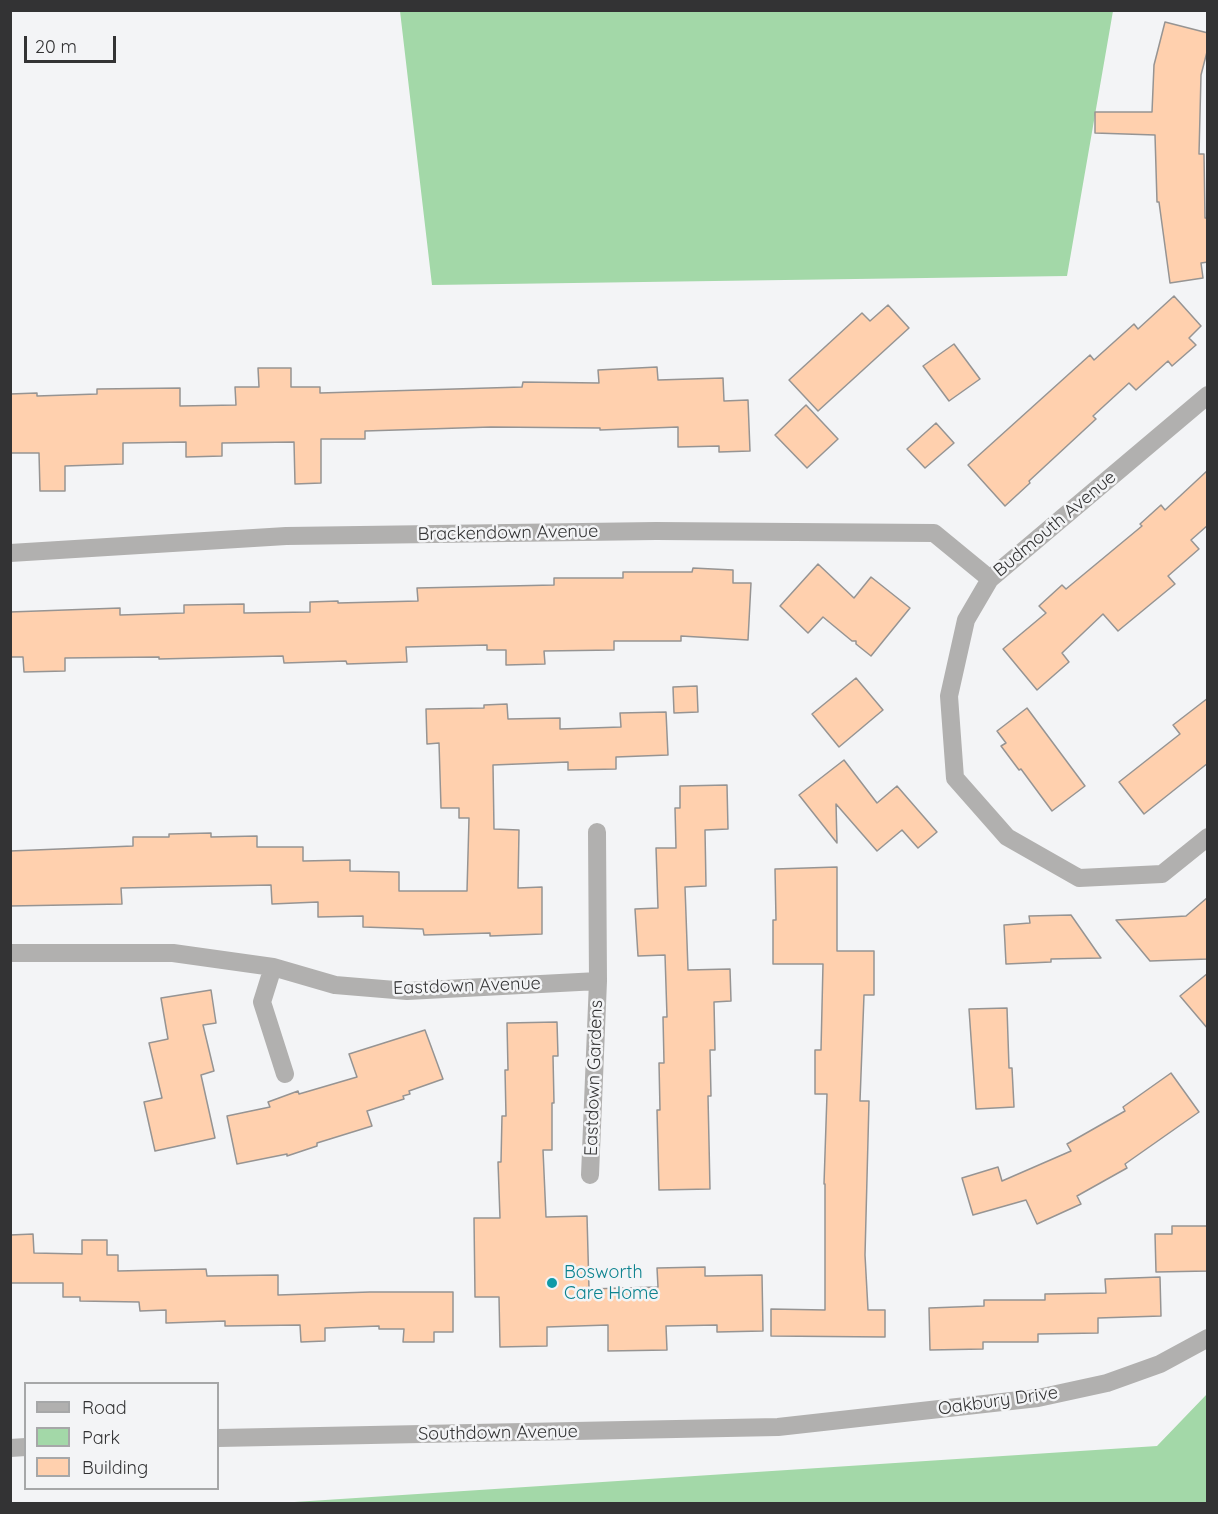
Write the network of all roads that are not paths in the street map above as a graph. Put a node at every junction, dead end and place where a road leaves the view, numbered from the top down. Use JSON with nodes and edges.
{"nodes":[{"id":1,"x":1208,"y":394,"type":"edge"},
{"id":2,"x":10,"y":553,"type":"edge"},
{"id":3,"x":990,"y":579,"type":"junction"},
{"id":4,"x":597,"y":832,"type":"dead end"},
{"id":5,"x":1208,"y":837,"type":"edge"},
{"id":6,"x":10,"y":953,"type":"edge"},
{"id":7,"x":273,"y":968,"type":"junction"},
{"id":8,"x":598,"y":981,"type":"junction"},
{"id":9,"x":285,"y":1074,"type":"dead end"},
{"id":10,"x":590,"y":1174,"type":"dead end"},
{"id":11,"x":1208,"y":1338,"type":"edge"},
{"id":12,"x":778,"y":1426,"type":"joint"},
{"id":13,"x":219,"y":1438,"type":"edge"}],
"edges":[{"from":1,"to":3,"type":"street","name":"Budmouth Avenue"},
{"from":2,"to":3,"type":"street","name":"Brackendown Avenue"},
{"from":3,"to":5,"type":"street","name":"Budmouth Avenue"},
{"from":4,"to":8,"type":"street"},
{"from":6,"to":7,"type":"street","name":"Eastdown Avenue"},
{"from":7,"to":8,"type":"street","name":"Eastdown Avenue"},
{"from":7,"to":9,"type":"street"},
{"from":8,"to":10,"type":"street","name":"Eastdown Gardens"},
{"from":11,"to":12,"type":"street","name":"Oakbury Drive"},
{"from":12,"to":13,"type":"street","name":"Southdown Avenue"}]}
